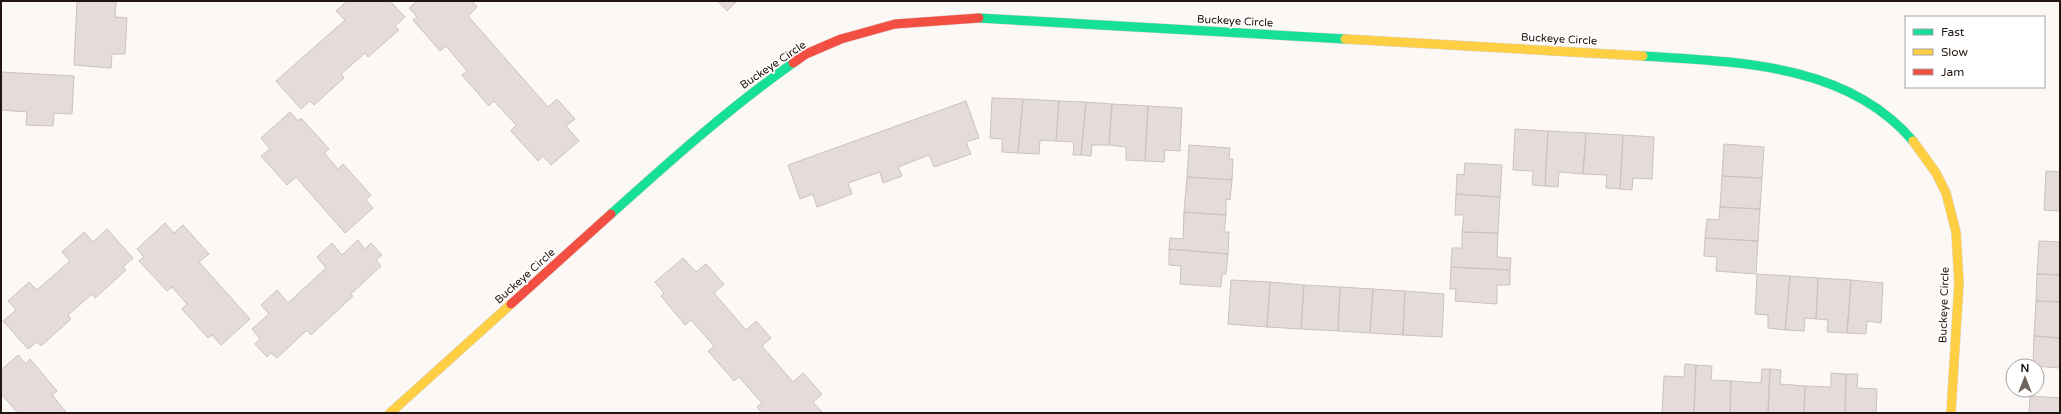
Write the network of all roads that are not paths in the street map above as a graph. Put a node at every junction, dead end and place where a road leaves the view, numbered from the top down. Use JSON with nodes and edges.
{"nodes":[{"id":1,"x":390,"y":413,"type":"edge"},
{"id":2,"x":1951,"y":413,"type":"edge"}],
"edges":[{"from":1,"to":2,"type":"street","name":"Buckeye Circle"}]}
